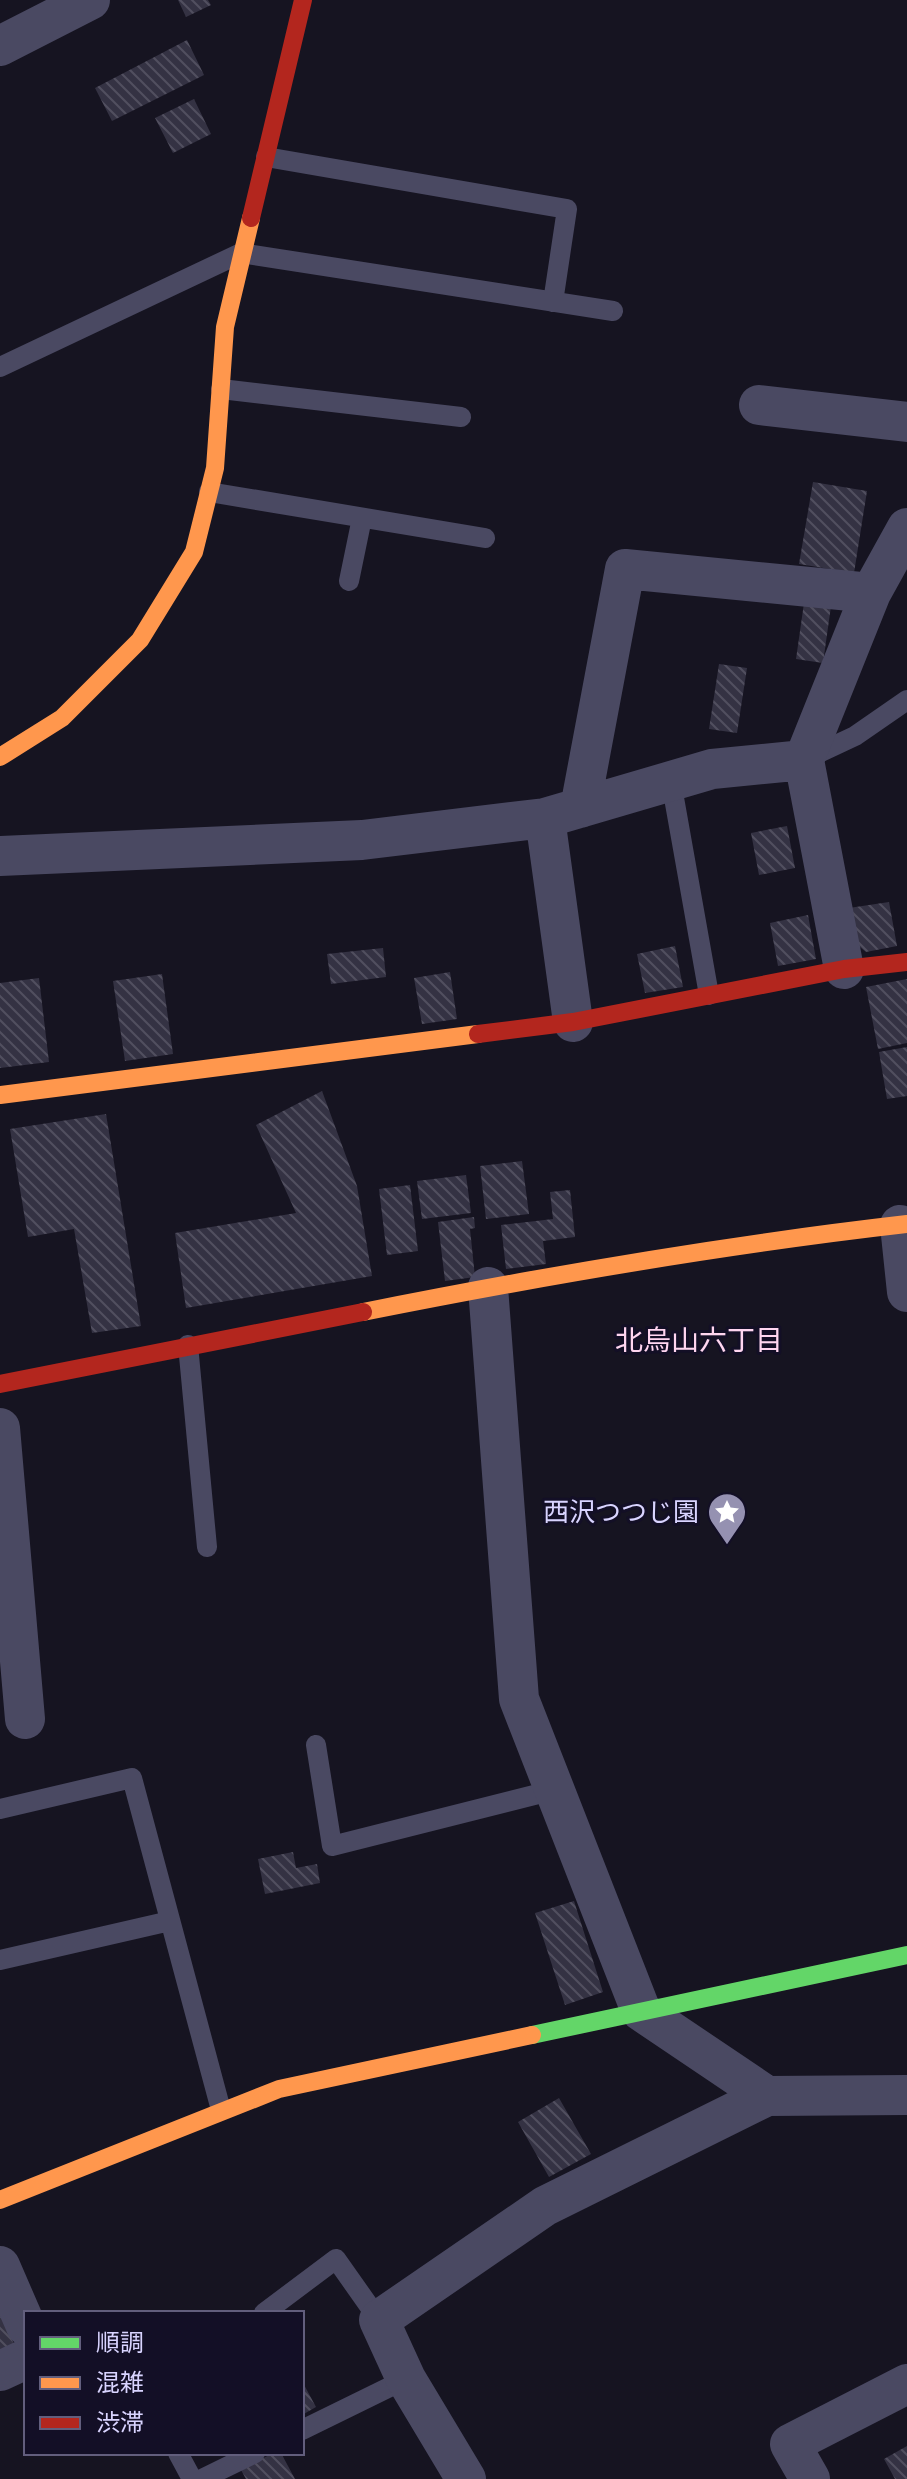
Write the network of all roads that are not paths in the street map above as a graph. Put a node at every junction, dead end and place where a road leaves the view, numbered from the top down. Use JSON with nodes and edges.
{"nodes":[{"id":1,"x":90,"y":0,"type":"edge"},
{"id":2,"x":303,"y":0,"type":"edge"},
{"id":3,"x":0,"y":46,"type":"edge"},
{"id":4,"x":266,"y":157,"type":"junction"},
{"id":5,"x":241,"y":253,"type":"junction"},
{"id":6,"x":553,"y":302,"type":"junction"},
{"id":7,"x":613,"y":311,"type":"dead end"},
{"id":8,"x":0,"y":367,"type":"edge"},
{"id":9,"x":221,"y":389,"type":"junction"},
{"id":10,"x":759,"y":405,"type":"dead end"},
{"id":11,"x":461,"y":417,"type":"dead end"},
{"id":12,"x":907,"y":422,"type":"edge"},
{"id":13,"x":209,"y":492,"type":"junction"},
{"id":14,"x":362,"y":518,"type":"junction"},
{"id":15,"x":907,"y":528,"type":"edge"},
{"id":16,"x":485,"y":538,"type":"dead end"},
{"id":17,"x":349,"y":581,"type":"dead end"},
{"id":18,"x":871,"y":593,"type":"junction"},
{"id":19,"x":907,"y":700,"type":"edge"},
{"id":20,"x":0,"y":757,"type":"edge"},
{"id":21,"x":804,"y":760,"type":"junction"},
{"id":22,"x":671,"y":781,"type":"junction"},
{"id":23,"x":562,"y":813,"type":"junction"},
{"id":24,"x":0,"y":856,"type":"edge"},
{"id":25,"x":907,"y":962,"type":"edge"},
{"id":26,"x":844,"y":969,"type":"junction"},
{"id":27,"x":709,"y":995,"type":"junction"},
{"id":28,"x":573,"y":1022,"type":"junction"},
{"id":29,"x":0,"y":1095,"type":"edge"},
{"id":30,"x":903,"y":1224,"type":"edge"},
{"id":31,"x":488,"y":1287,"type":"junction"},
{"id":32,"x":907,"y":1292,"type":"edge"},
{"id":33,"x":188,"y":1345,"type":"junction"},
{"id":34,"x":0,"y":1384,"type":"edge"},
{"id":35,"x":0,"y":1428,"type":"edge"},
{"id":36,"x":207,"y":1547,"type":"dead end"},
{"id":37,"x":25,"y":1719,"type":"dead end"},
{"id":38,"x":316,"y":1745,"type":"dead end"},
{"id":39,"x":554,"y":1790,"type":"junction"},
{"id":40,"x":0,"y":1809,"type":"edge"},
{"id":41,"x":170,"y":1921,"type":"junction"},
{"id":42,"x":907,"y":1955,"type":"edge"},
{"id":43,"x":0,"y":1960,"type":"edge"},
{"id":44,"x":641,"y":2011,"type":"junction"},
{"id":45,"x":907,"y":2095,"type":"edge"},
{"id":46,"x":767,"y":2096,"type":"junction"},
{"id":47,"x":221,"y":2110,"type":"junction"},
{"id":48,"x":0,"y":2200,"type":"edge"},
{"id":49,"x":0,"y":2266,"type":"edge"},
{"id":50,"x":267,"y":2311,"type":"edge"},
{"id":51,"x":379,"y":2320,"type":"junction"},
{"id":52,"x":24,"y":2321,"type":"edge"},
{"id":53,"x":24,"y":2360,"type":"edge"},
{"id":54,"x":0,"y":2371,"type":"edge"},
{"id":55,"x":406,"y":2379,"type":"junction"},
{"id":56,"x":907,"y":2384,"type":"edge"},
{"id":57,"x":304,"y":2429,"type":"edge"},
{"id":58,"x":179,"y":2455,"type":"edge"},
{"id":59,"x":251,"y":2455,"type":"edge"},
{"id":60,"x":192,"y":2479,"type":"edge"},
{"id":61,"x":202,"y":2479,"type":"edge"},
{"id":62,"x":466,"y":2479,"type":"edge"},
{"id":63,"x":810,"y":2479,"type":"edge"}],
"edges":[{"from":1,"to":3,"type":"street"},
{"from":2,"to":4,"type":"street"},
{"from":4,"to":5,"type":"street"},
{"from":4,"to":6,"type":"lane"},
{"from":5,"to":6,"type":"lane"},
{"from":5,"to":8,"type":"lane"},
{"from":5,"to":9,"type":"street"},
{"from":6,"to":7,"type":"lane"},
{"from":9,"to":11,"type":"lane"},
{"from":9,"to":13,"type":"street"},
{"from":10,"to":12,"type":"street"},
{"from":13,"to":14,"type":"lane"},
{"from":13,"to":20,"type":"street"},
{"from":14,"to":16,"type":"lane"},
{"from":14,"to":17,"type":"lane"},
{"from":15,"to":18,"type":"street"},
{"from":18,"to":21,"type":"street"},
{"from":18,"to":23,"type":"street"},
{"from":19,"to":21,"type":"lane"},
{"from":21,"to":22,"type":"street"},
{"from":21,"to":26,"type":"street"},
{"from":22,"to":23,"type":"street"},
{"from":22,"to":27,"type":"lane"},
{"from":23,"to":24,"type":"street"},
{"from":23,"to":28,"type":"street"},
{"from":25,"to":26,"type":"street"},
{"from":26,"to":27,"type":"street"},
{"from":27,"to":28,"type":"street"},
{"from":28,"to":29,"type":"street"},
{"from":30,"to":31,"type":"street"},
{"from":30,"to":32,"type":"street"},
{"from":31,"to":33,"type":"street"},
{"from":31,"to":39,"type":"street"},
{"from":33,"to":34,"type":"street"},
{"from":33,"to":36,"type":"lane"},
{"from":35,"to":37,"type":"street"},
{"from":38,"to":39,"type":"lane"},
{"from":39,"to":44,"type":"street"},
{"from":40,"to":41,"type":"lane"},
{"from":41,"to":43,"type":"lane"},
{"from":41,"to":47,"type":"lane"},
{"from":42,"to":44,"type":"street"},
{"from":44,"to":46,"type":"street"},
{"from":44,"to":47,"type":"street"},
{"from":45,"to":46,"type":"street"},
{"from":46,"to":51,"type":"street"},
{"from":47,"to":48,"type":"street"},
{"from":49,"to":52,"type":"street"},
{"from":50,"to":51,"type":"lane"},
{"from":51,"to":55,"type":"street"},
{"from":53,"to":54,"type":"street"},
{"from":55,"to":57,"type":"lane"},
{"from":55,"to":62,"type":"street"},
{"from":56,"to":63,"type":"street"},
{"from":58,"to":60,"type":"lane"},
{"from":59,"to":61,"type":"lane"}]}
